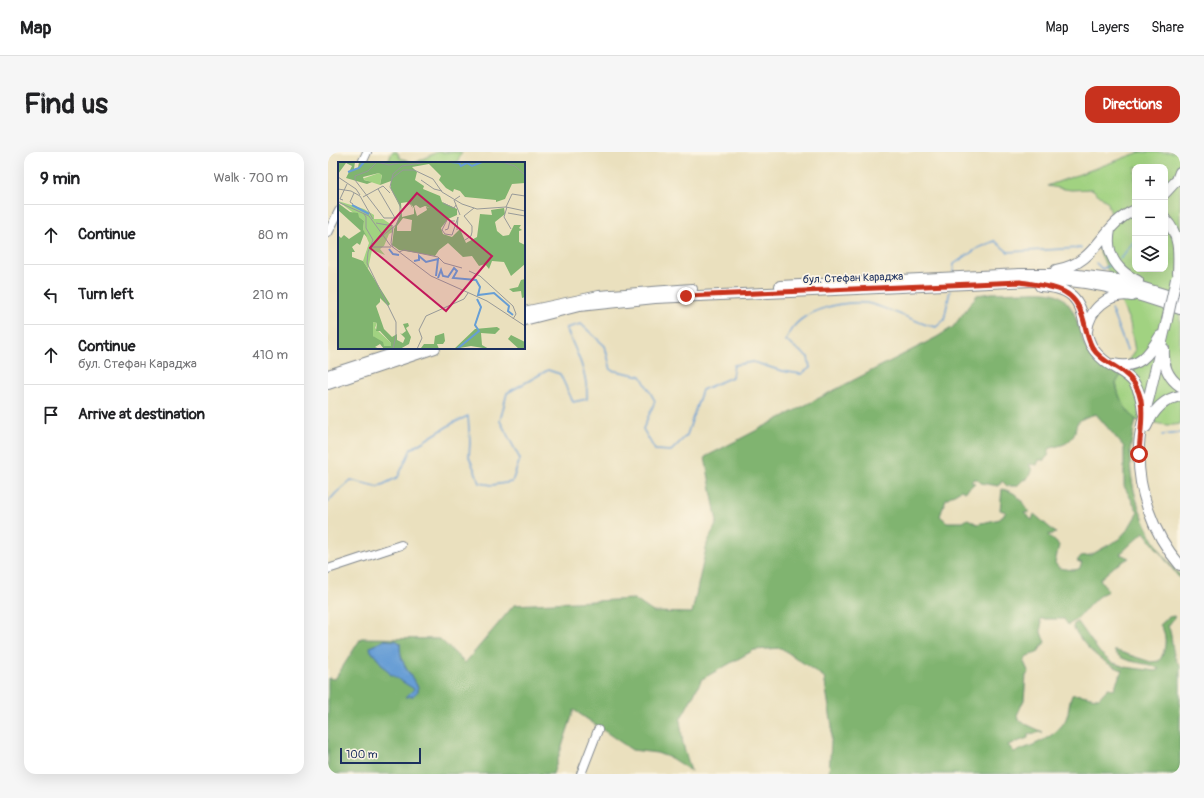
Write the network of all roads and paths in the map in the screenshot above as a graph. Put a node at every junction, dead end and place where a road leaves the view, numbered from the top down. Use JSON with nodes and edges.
{"nodes":[{"id":1,"x":367,"y":152,"type":"edge"},
{"id":2,"x":362,"y":162,"type":"edge"},
{"id":3,"x":1180,"y":172,"type":"edge"},
{"id":4,"x":1168,"y":190,"type":"edge"},
{"id":5,"x":1132,"y":212,"type":"edge"},
{"id":6,"x":338,"y":213,"type":"edge"},
{"id":7,"x":1168,"y":222,"type":"edge"},
{"id":8,"x":1111,"y":228,"type":"junction"},
{"id":9,"x":328,"y":233,"type":"edge"},
{"id":10,"x":1180,"y":257,"type":"edge"},
{"id":11,"x":1178,"y":273,"type":"edge"},
{"id":12,"x":1020,"y":278,"type":"junction"},
{"id":13,"x":1160,"y":297,"type":"junction"},
{"id":14,"x":1180,"y":299,"type":"edge"},
{"id":15,"x":1180,"y":309,"type":"edge"},
{"id":16,"x":525,"y":312,"type":"edge"},
{"id":17,"x":525,"y":320,"type":"edge"},
{"id":18,"x":1166,"y":324,"type":"junction"},
{"id":19,"x":1087,"y":335,"type":"junction"},
{"id":20,"x":409,"y":349,"type":"edge"},
{"id":21,"x":432,"y":349,"type":"edge"},
{"id":22,"x":1108,"y":362,"type":"junction"},
{"id":23,"x":328,"y":375,"type":"edge"},
{"id":24,"x":328,"y":384,"type":"edge"},
{"id":25,"x":1180,"y":386,"type":"edge"},
{"id":26,"x":1180,"y":396,"type":"edge"},
{"id":27,"x":1143,"y":422,"type":"junction"},
{"id":28,"x":1139,"y":443,"type":"junction"},
{"id":29,"x":401,"y":545,"type":"dead end"},
{"id":30,"x":1180,"y":565,"type":"edge"},
{"id":31,"x":328,"y":569,"type":"edge"},
{"id":32,"x":598,"y":730,"type":"dead end"},
{"id":33,"x":581,"y":774,"type":"edge"}],
"edges":[{"from":1,"to":2,"type":"street"},
{"from":3,"to":4,"type":"main road"},
{"from":5,"to":8,"type":"main road"},
{"from":6,"to":9,"type":"street"},
{"from":7,"to":11,"type":"main road"},
{"from":8,"to":12,"type":"main road"},
{"from":8,"to":13,"type":"main road"},
{"from":10,"to":11,"type":"main road"},
{"from":11,"to":18,"type":"main road","bridge":true},
{"from":12,"to":13,"type":"main road","name":"бул. Стефан Караджа"},
{"from":12,"to":16,"type":"main road","name":"бул. Стефан Караджа"},
{"from":12,"to":17,"type":"main road","name":"бул. Стефан Караджа"},
{"from":12,"to":19,"type":"main road"},
{"from":13,"to":14,"type":"main road","name":"бул. Стефан Караджа"},
{"from":13,"to":15,"type":"main road","name":"бул. Стефан Караджа"},
{"from":13,"to":19,"type":"main road"},
{"from":18,"to":22,"type":"main road"},
{"from":18,"to":25,"type":"main road"},
{"from":18,"to":27,"type":"main road"},
{"from":19,"to":22,"type":"main road"},
{"from":20,"to":23,"type":"main road"},
{"from":21,"to":24,"type":"main road"},
{"from":22,"to":27,"type":"main road"},
{"from":26,"to":28,"type":"main road"},
{"from":27,"to":28,"type":"main road"},
{"from":28,"to":30,"type":"main road"},
{"from":29,"to":31,"type":"street"},
{"from":32,"to":33,"type":"street"}]}
